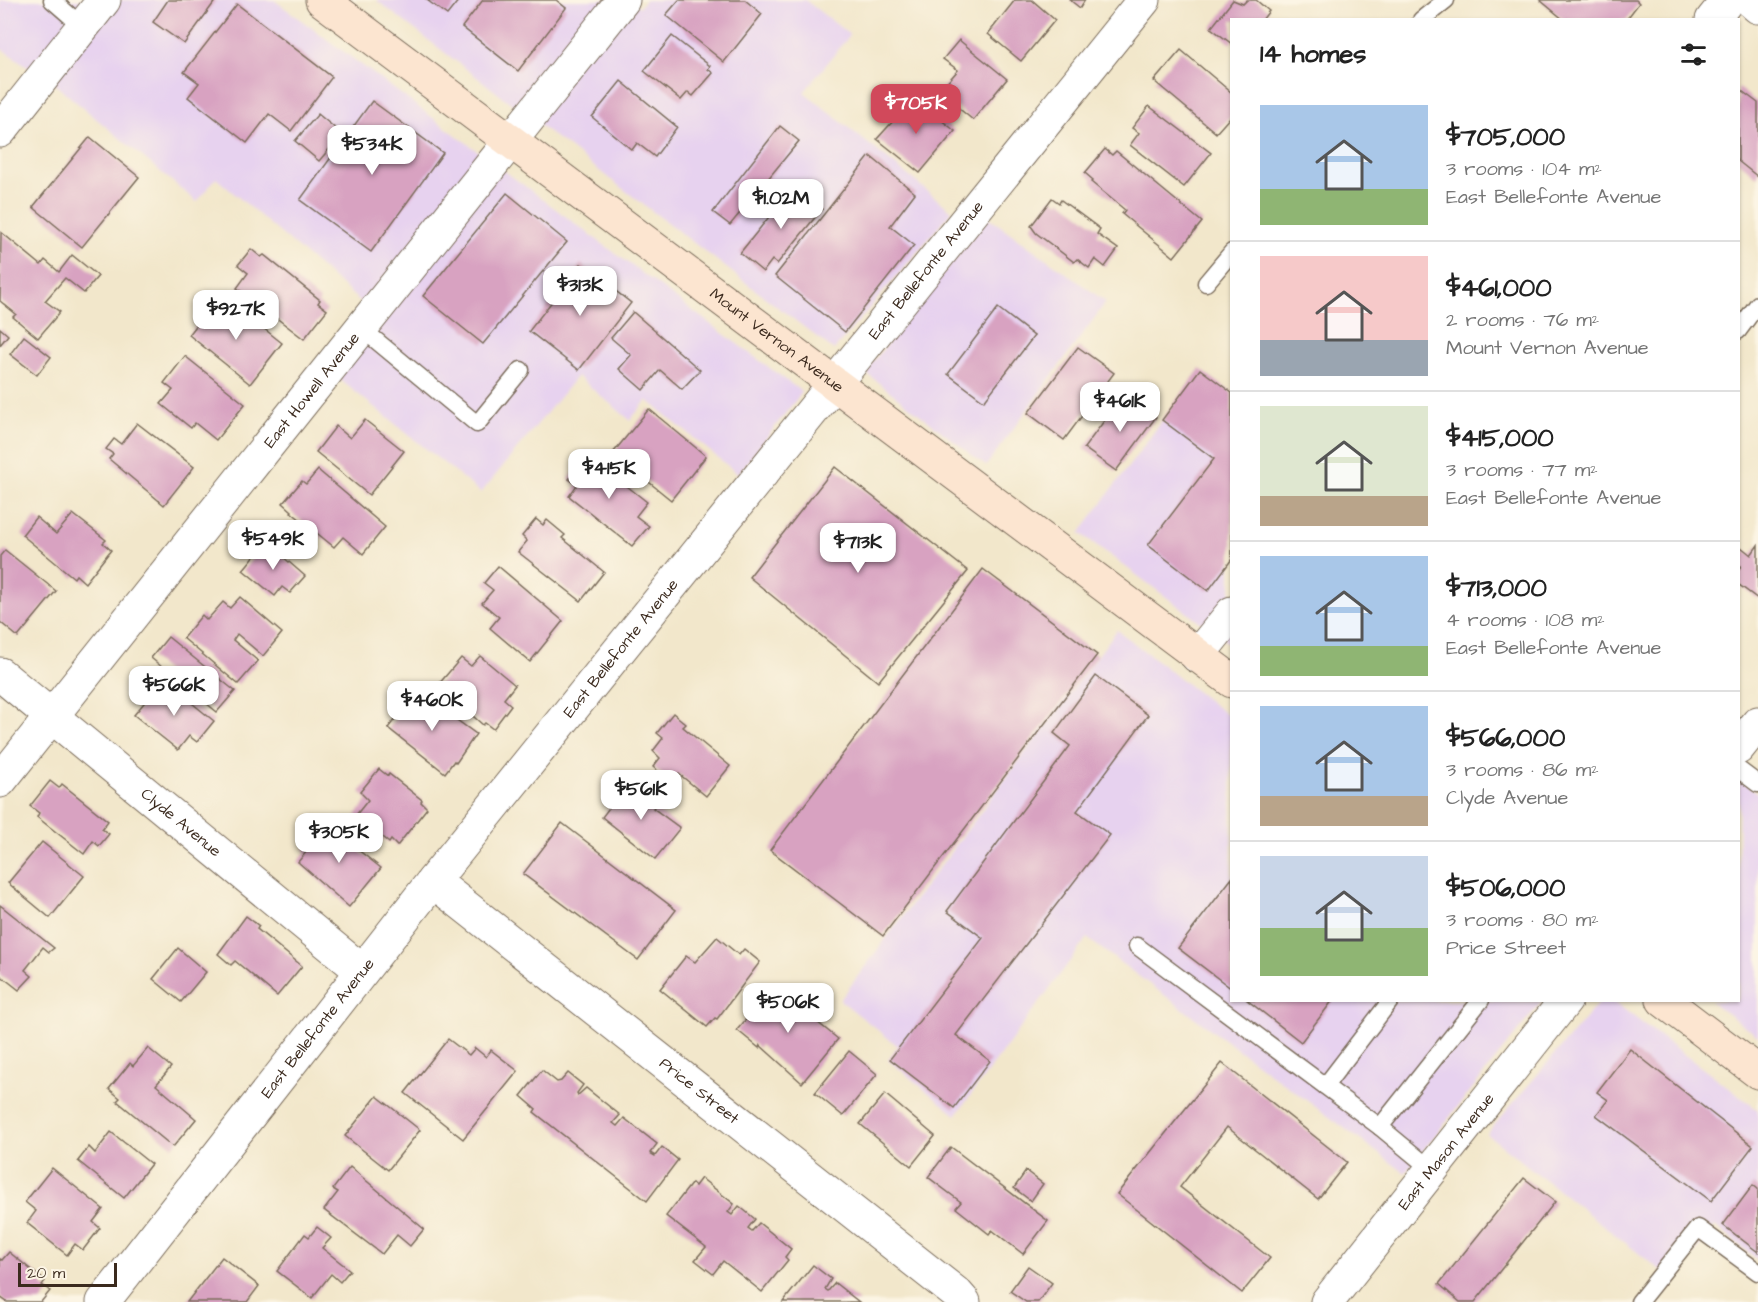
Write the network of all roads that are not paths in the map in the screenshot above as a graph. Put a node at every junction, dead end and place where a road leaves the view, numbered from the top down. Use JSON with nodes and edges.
{"nodes":[{"id":1,"x":52,"y":0,"type":"edge"},
{"id":2,"x":105,"y":0,"type":"edge"},
{"id":3,"x":322,"y":0,"type":"edge"},
{"id":4,"x":624,"y":0,"type":"edge"},
{"id":5,"x":1144,"y":0,"type":"edge"},
{"id":6,"x":1446,"y":0,"type":"edge"},
{"id":7,"x":1728,"y":0,"type":"edge"},
{"id":8,"x":1750,"y":0,"type":"edge"},
{"id":9,"x":1758,"y":7,"type":"edge"},
{"id":10,"x":1424,"y":18,"type":"edge"},
{"id":11,"x":1714,"y":18,"type":"edge"},
{"id":12,"x":83,"y":27,"type":"junction"},
{"id":13,"x":0,"y":131,"type":"edge"},
{"id":14,"x":510,"y":141,"type":"junction"},
{"id":15,"x":1230,"y":254,"type":"edge"},
{"id":16,"x":1206,"y":283,"type":"dead end"},
{"id":17,"x":1758,"y":304,"type":"edge"},
{"id":18,"x":361,"y":328,"type":"junction"},
{"id":19,"x":1740,"y":328,"type":"edge"},
{"id":20,"x":521,"y":370,"type":"dead end"},
{"id":21,"x":837,"y":383,"type":"junction"},
{"id":22,"x":1230,"y":615,"type":"edge"},
{"id":23,"x":1197,"y":656,"type":"junction"},
{"id":24,"x":0,"y":674,"type":"edge"},
{"id":25,"x":1230,"y":680,"type":"edge"},
{"id":26,"x":52,"y":716,"type":"junction"},
{"id":27,"x":1758,"y":723,"type":"edge"},
{"id":28,"x":1740,"y":746,"type":"edge"},
{"id":29,"x":1740,"y":770,"type":"edge"},
{"id":30,"x":0,"y":781,"type":"edge"},
{"id":31,"x":1758,"y":784,"type":"edge"},
{"id":32,"x":433,"y":881,"type":"junction"},
{"id":33,"x":1137,"y":946,"type":"dead end"},
{"id":34,"x":362,"y":970,"type":"junction"},
{"id":35,"x":1389,"y":1002,"type":"edge"},
{"id":36,"x":1479,"y":1002,"type":"edge"},
{"id":37,"x":1564,"y":1002,"type":"edge"},
{"id":38,"x":1666,"y":1002,"type":"edge"},
{"id":39,"x":1758,"y":1072,"type":"edge"},
{"id":40,"x":1325,"y":1086,"type":"junction"},
{"id":41,"x":1380,"y":1127,"type":"junction"},
{"id":42,"x":1432,"y":1170,"type":"junction"},
{"id":43,"x":1758,"y":1272,"type":"edge"},
{"id":44,"x":103,"y":1302,"type":"edge"},
{"id":45,"x":964,"y":1302,"type":"edge"},
{"id":46,"x":1327,"y":1302,"type":"edge"},
{"id":47,"x":1639,"y":1302,"type":"edge"}],
"edges":[{"from":1,"to":12,"type":"lane"},
{"from":2,"to":12,"type":"street"},
{"from":3,"to":14,"type":"main road","name":"Mount Vernon Avenue"},
{"from":4,"to":14,"type":"street","name":"East Howell Avenue"},
{"from":5,"to":21,"type":"street","name":"East Bellefonte Avenue"},
{"from":6,"to":10,"type":"lane"},
{"from":7,"to":11,"type":"street"},
{"from":8,"to":9,"type":"street"},
{"from":12,"to":13,"type":"street"},
{"from":14,"to":18,"type":"street","name":"East Howell Avenue"},
{"from":14,"to":21,"type":"main road","name":"Mount Vernon Avenue"},
{"from":15,"to":16,"type":"lane"},
{"from":17,"to":19,"type":"lane"},
{"from":18,"to":20,"type":"lane"},
{"from":18,"to":26,"type":"street","name":"East Howell Avenue"},
{"from":21,"to":23,"type":"main road","name":"Mount Vernon Avenue"},
{"from":21,"to":32,"type":"street","name":"East Bellefonte Avenue"},
{"from":22,"to":23,"type":"street"},
{"from":23,"to":25,"type":"main road","name":"Mount Vernon Avenue"},
{"from":24,"to":26,"type":"street","name":"Clyde Avenue"},
{"from":26,"to":30,"type":"street","name":"East Howell Avenue"},
{"from":26,"to":34,"type":"street","name":"Clyde Avenue"},
{"from":27,"to":28,"type":"street"},
{"from":29,"to":31,"type":"lane"},
{"from":32,"to":34,"type":"street","name":"East Bellefonte Avenue"},
{"from":32,"to":45,"type":"street","name":"Price Street"},
{"from":33,"to":40,"type":"lane"},
{"from":34,"to":44,"type":"street","name":"East Bellefonte Avenue"},
{"from":35,"to":40,"type":"lane"},
{"from":36,"to":41,"type":"lane"},
{"from":37,"to":42,"type":"street","name":"East Mason Avenue"},
{"from":38,"to":39,"type":"main road"},
{"from":40,"to":41,"type":"lane"},
{"from":41,"to":42,"type":"lane"},
{"from":42,"to":46,"type":"street","name":"East Mason Avenue"},
{"from":43,"to":47,"type":"lane"}]}
